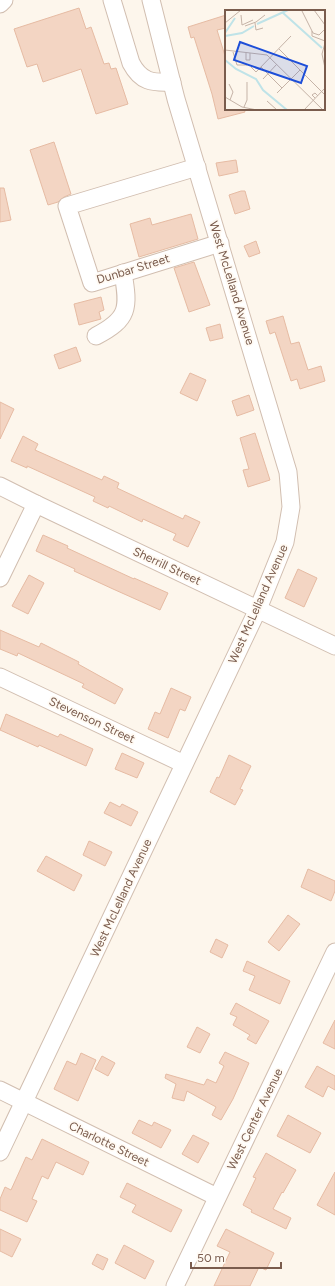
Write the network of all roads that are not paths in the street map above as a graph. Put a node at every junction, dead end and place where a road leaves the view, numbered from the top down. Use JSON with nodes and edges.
{"nodes":[{"id":1,"x":4,"y":0,"type":"edge"},
{"id":2,"x":112,"y":0,"type":"edge"},
{"id":3,"x":151,"y":0,"type":"edge"},
{"id":4,"x":0,"y":4,"type":"edge"},
{"id":5,"x":172,"y":82,"type":"junction"},
{"id":6,"x":197,"y":167,"type":"junction"},
{"id":7,"x":220,"y":243,"type":"junction"},
{"id":8,"x":123,"y":273,"type":"junction"},
{"id":9,"x":96,"y":336,"type":"dead end"},
{"id":10,"x":0,"y":486,"type":"edge"},
{"id":11,"x":36,"y":504,"type":"junction"},
{"id":12,"x":0,"y":578,"type":"edge"},
{"id":13,"x":258,"y":609,"type":"junction"},
{"id":14,"x":335,"y":646,"type":"edge"},
{"id":15,"x":0,"y":677,"type":"edge"},
{"id":16,"x":184,"y":764,"type":"junction"},
{"id":17,"x":335,"y":952,"type":"edge"},
{"id":18,"x":0,"y":1090,"type":"edge"},
{"id":19,"x":25,"y":1102,"type":"junction"},
{"id":20,"x":0,"y":1152,"type":"edge"},
{"id":21,"x":217,"y":1198,"type":"junction"},
{"id":22,"x":175,"y":1286,"type":"edge"}],
"edges":[{"from":1,"to":4,"type":"street"},
{"from":2,"to":5,"type":"street"},
{"from":3,"to":5,"type":"street","name":"West McLelland Avenue"},
{"from":5,"to":6,"type":"street","name":"West McLelland Avenue"},
{"from":6,"to":7,"type":"street","name":"West McLelland Avenue"},
{"from":6,"to":8,"type":"street","name":"Dunbar Street"},
{"from":7,"to":8,"type":"street","name":"Dunbar Street"},
{"from":7,"to":13,"type":"street","name":"West McLelland Avenue"},
{"from":8,"to":9,"type":"street"},
{"from":10,"to":11,"type":"street","name":"Sherrill Street"},
{"from":11,"to":12,"type":"street"},
{"from":11,"to":13,"type":"street","name":"Sherrill Street"},
{"from":13,"to":14,"type":"street","name":"Sherrill Street"},
{"from":13,"to":16,"type":"street","name":"West McLelland Avenue"},
{"from":15,"to":16,"type":"street","name":"Stevenson Street"},
{"from":16,"to":19,"type":"street","name":"West McLelland Avenue"},
{"from":17,"to":21,"type":"street","name":"West Center Avenue"},
{"from":18,"to":19,"type":"street","name":"Charlotte Street"},
{"from":19,"to":20,"type":"street","name":"West McLelland Avenue"},
{"from":19,"to":21,"type":"street","name":"Charlotte Street"},
{"from":21,"to":22,"type":"street","name":"West Center Avenue"}]}
